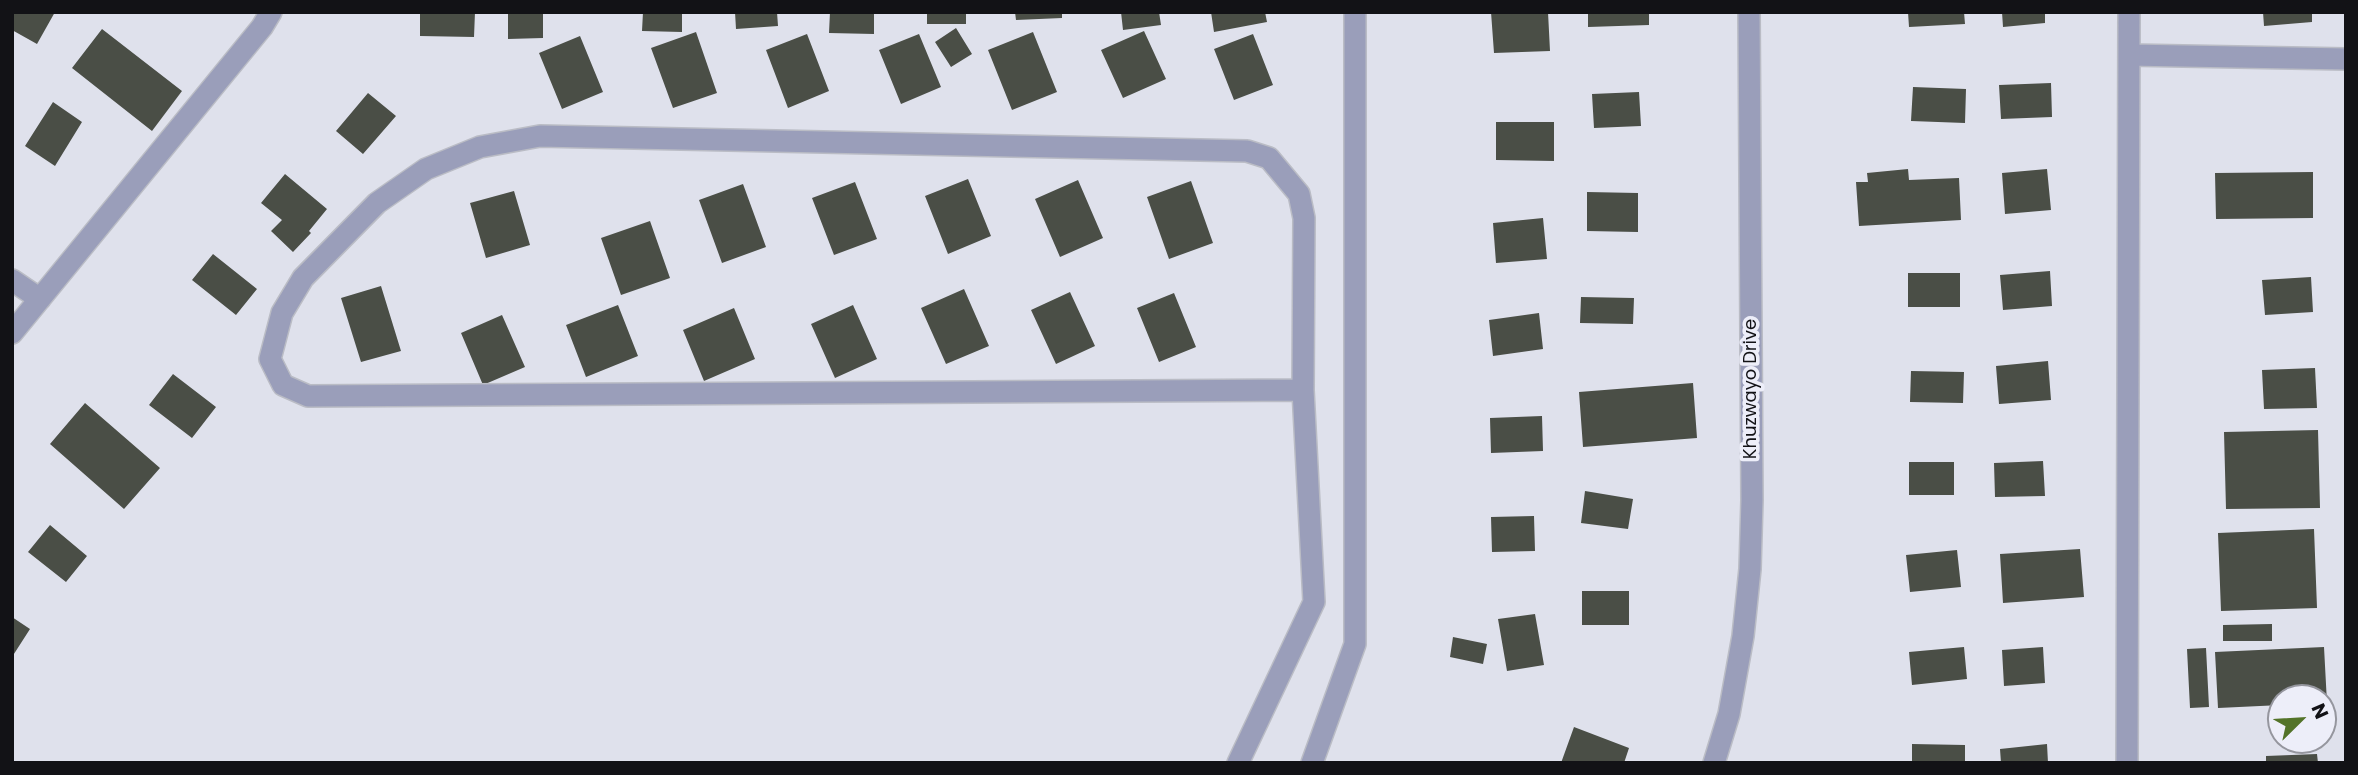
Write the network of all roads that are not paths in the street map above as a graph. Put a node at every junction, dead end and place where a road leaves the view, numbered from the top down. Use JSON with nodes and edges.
{"nodes":[{"id":1,"x":271,"y":12,"type":"edge"},
{"id":2,"x":1355,"y":12,"type":"edge"},
{"id":3,"x":1749,"y":12,"type":"edge"},
{"id":4,"x":2129,"y":12,"type":"edge"},
{"id":5,"x":2129,"y":55,"type":"junction"},
{"id":6,"x":2346,"y":59,"type":"edge"},
{"id":7,"x":12,"y":280,"type":"edge"},
{"id":8,"x":40,"y":299,"type":"junction"},
{"id":9,"x":12,"y":332,"type":"edge"},
{"id":10,"x":1303,"y":390,"type":"junction"},
{"id":11,"x":1238,"y":763,"type":"edge"},
{"id":12,"x":1312,"y":763,"type":"edge"},
{"id":13,"x":1714,"y":763,"type":"edge"},
{"id":14,"x":2127,"y":763,"type":"edge"}],
"edges":[{"from":1,"to":8,"type":"street"},
{"from":2,"to":12,"type":"street"},
{"from":3,"to":13,"type":"street","name":"Khuzwayo Drive"},
{"from":4,"to":5,"type":"street"},
{"from":5,"to":6,"type":"street"},
{"from":5,"to":14,"type":"street"},
{"from":7,"to":8,"type":"street"},
{"from":8,"to":9,"type":"street"},
{"from":10,"to":10,"type":"street"},
{"from":10,"to":11,"type":"street"}]}
